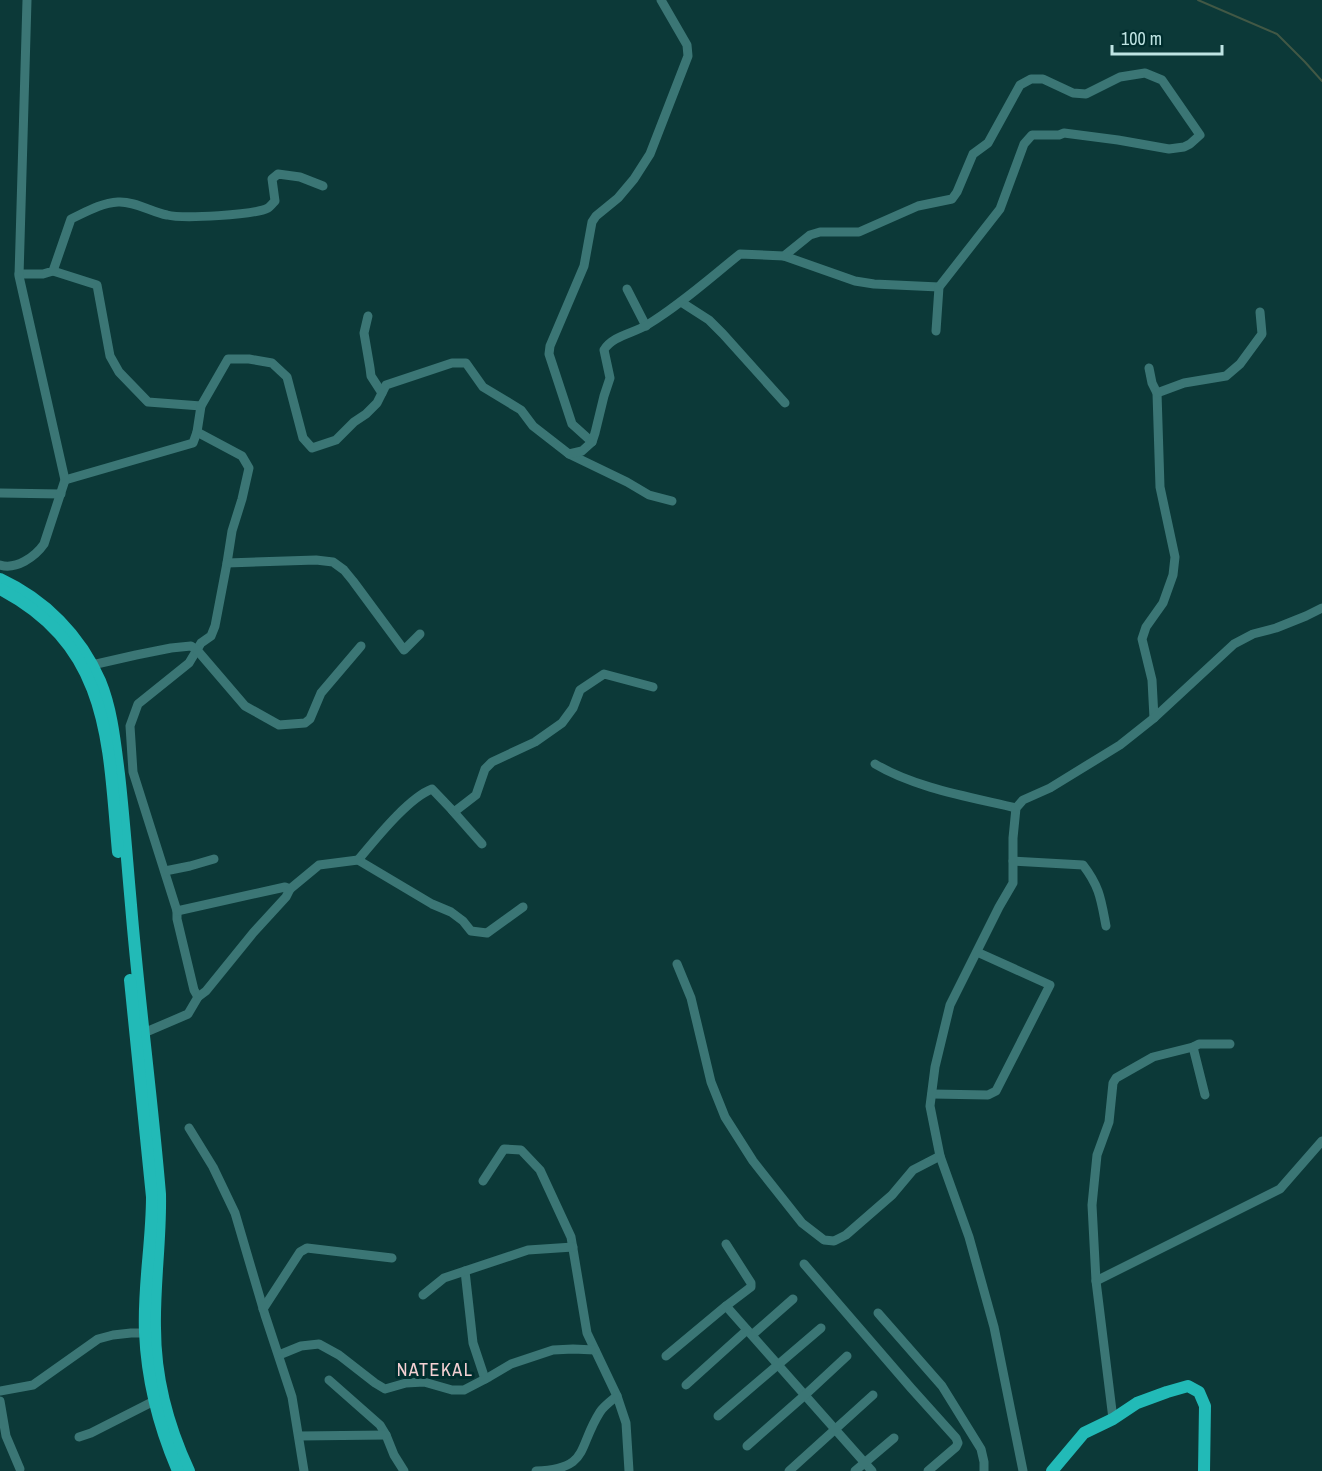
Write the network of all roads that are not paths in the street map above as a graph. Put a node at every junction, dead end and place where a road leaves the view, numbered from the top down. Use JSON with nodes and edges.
{"nodes":[{"id":1,"x":27,"y":0,"type":"edge"},
{"id":2,"x":661,"y":0,"type":"edge"},
{"id":3,"x":323,"y":186,"type":"dead end"},
{"id":4,"x":784,"y":256,"type":"junction"},
{"id":5,"x":53,"y":271,"type":"junction"},
{"id":6,"x":19,"y":274,"type":"junction"},
{"id":7,"x":939,"y":287,"type":"junction"},
{"id":8,"x":627,"y":289,"type":"dead end"},
{"id":9,"x":681,"y":302,"type":"junction"},
{"id":10,"x":1260,"y":312,"type":"dead end"},
{"id":11,"x":368,"y":316,"type":"dead end"},
{"id":12,"x":646,"y":326,"type":"junction"},
{"id":13,"x":936,"y":331,"type":"dead end"},
{"id":14,"x":1149,"y":368,"type":"dead end"},
{"id":15,"x":382,"y":393,"type":"junction"},
{"id":16,"x":1157,"y":393,"type":"junction"},
{"id":17,"x":785,"y":403,"type":"dead end"},
{"id":18,"x":201,"y":406,"type":"junction"},
{"id":19,"x":197,"y":432,"type":"junction"},
{"id":20,"x":591,"y":442,"type":"junction"},
{"id":21,"x":569,"y":454,"type":"junction"},
{"id":22,"x":65,"y":480,"type":"junction"},
{"id":23,"x":0,"y":493,"type":"edge"},
{"id":24,"x":61,"y":494,"type":"junction"},
{"id":25,"x":672,"y":501,"type":"dead end"},
{"id":26,"x":227,"y":562,"type":"junction"},
{"id":27,"x":0,"y":565,"type":"edge"},
{"id":28,"x":0,"y":579,"type":"edge"},
{"id":29,"x":0,"y":589,"type":"edge"},
{"id":30,"x":1322,"y":608,"type":"edge"},
{"id":31,"x":420,"y":634,"type":"dead end"},
{"id":32,"x":361,"y":646,"type":"dead end"},
{"id":33,"x":196,"y":650,"type":"junction"},
{"id":34,"x":92,"y":666,"type":"junction"},
{"id":35,"x":653,"y":687,"type":"dead end"},
{"id":36,"x":1154,"y":718,"type":"junction"},
{"id":37,"x":874,"y":764,"type":"dead end"},
{"id":38,"x":1016,"y":808,"type":"junction"},
{"id":39,"x":454,"y":812,"type":"junction"},
{"id":40,"x":482,"y":844,"type":"dead end"},
{"id":41,"x":214,"y":859,"type":"dead end"},
{"id":42,"x":358,"y":860,"type":"junction"},
{"id":43,"x":1013,"y":861,"type":"junction"},
{"id":44,"x":165,"y":871,"type":"junction"},
{"id":45,"x":290,"y":889,"type":"junction"},
{"id":46,"x":523,"y":908,"type":"dead end"},
{"id":47,"x":177,"y":912,"type":"junction"},
{"id":48,"x":1106,"y":926,"type":"dead end"},
{"id":49,"x":977,"y":952,"type":"junction"},
{"id":50,"x":677,"y":964,"type":"dead end"},
{"id":51,"x":198,"y":997,"type":"junction"},
{"id":52,"x":139,"y":1035,"type":"junction"},
{"id":53,"x":1230,"y":1044,"type":"dead end"},
{"id":54,"x":1193,"y":1047,"type":"junction"},
{"id":55,"x":932,"y":1094,"type":"junction"},
{"id":56,"x":1205,"y":1095,"type":"dead end"},
{"id":57,"x":189,"y":1128,"type":"dead end"},
{"id":58,"x":1322,"y":1141,"type":"edge"},
{"id":59,"x":940,"y":1156,"type":"junction"},
{"id":60,"x":483,"y":1181,"type":"dead end"},
{"id":61,"x":726,"y":1244,"type":"dead end"},
{"id":62,"x":573,"y":1247,"type":"junction"},
{"id":63,"x":392,"y":1258,"type":"dead end"},
{"id":64,"x":804,"y":1264,"type":"dead end"},
{"id":65,"x":465,"y":1271,"type":"junction"},
{"id":66,"x":1096,"y":1281,"type":"junction"},
{"id":67,"x":423,"y":1295,"type":"dead end"},
{"id":68,"x":793,"y":1299,"type":"dead end"},
{"id":69,"x":726,"y":1306,"type":"junction"},
{"id":70,"x":263,"y":1309,"type":"junction"},
{"id":71,"x":878,"y":1313,"type":"dead end"},
{"id":72,"x":821,"y":1328,"type":"dead end"},
{"id":73,"x":750,"y":1333,"type":"junction"},
{"id":74,"x":150,"y":1335,"type":"junction"},
{"id":75,"x":595,"y":1350,"type":"junction"},
{"id":76,"x":279,"y":1355,"type":"junction"},
{"id":77,"x":666,"y":1356,"type":"dead end"},
{"id":78,"x":847,"y":1356,"type":"dead end"},
{"id":79,"x":778,"y":1364,"type":"junction"},
{"id":80,"x":485,"y":1379,"type":"junction"},
{"id":81,"x":329,"y":1380,"type":"dead end"},
{"id":82,"x":686,"y":1385,"type":"dead end"},
{"id":83,"x":0,"y":1391,"type":"edge"},
{"id":84,"x":805,"y":1395,"type":"junction"},
{"id":85,"x":873,"y":1395,"type":"dead end"},
{"id":86,"x":617,"y":1396,"type":"junction"},
{"id":87,"x":0,"y":1401,"type":"edge"},
{"id":88,"x":154,"y":1401,"type":"junction"},
{"id":89,"x":718,"y":1416,"type":"dead end"},
{"id":90,"x":1113,"y":1419,"type":"junction"},
{"id":91,"x":835,"y":1429,"type":"junction"},
{"id":92,"x":386,"y":1435,"type":"junction"},
{"id":93,"x":299,"y":1436,"type":"junction"},
{"id":94,"x":78,"y":1437,"type":"dead end"},
{"id":95,"x":894,"y":1438,"type":"dead end"},
{"id":96,"x":747,"y":1446,"type":"dead end"},
{"id":97,"x":865,"y":1463,"type":"junction"},
{"id":98,"x":20,"y":1469,"type":"dead end"},
{"id":99,"x":178,"y":1471,"type":"edge"},
{"id":100,"x":189,"y":1471,"type":"edge"},
{"id":101,"x":304,"y":1471,"type":"edge"},
{"id":102,"x":404,"y":1471,"type":"edge"},
{"id":103,"x":536,"y":1471,"type":"edge"},
{"id":104,"x":628,"y":1471,"type":"edge"},
{"id":105,"x":789,"y":1471,"type":"edge"},
{"id":106,"x":855,"y":1471,"type":"edge"},
{"id":107,"x":872,"y":1471,"type":"edge"},
{"id":108,"x":928,"y":1471,"type":"edge"},
{"id":109,"x":984,"y":1471,"type":"edge"},
{"id":110,"x":1023,"y":1471,"type":"edge"},
{"id":111,"x":1052,"y":1471,"type":"edge"},
{"id":112,"x":1204,"y":1471,"type":"edge"}],
"edges":[{"from":1,"to":6,"type":"street"},
{"from":2,"to":20,"type":"street"},
{"from":3,"to":5,"type":"street"},
{"from":4,"to":7,"type":"street"},
{"from":4,"to":7,"type":"street"},
{"from":4,"to":9,"type":"street"},
{"from":5,"to":6,"type":"street"},
{"from":5,"to":18,"type":"street"},
{"from":6,"to":22,"type":"street"},
{"from":7,"to":13,"type":"street"},
{"from":8,"to":12,"type":"street"},
{"from":9,"to":12,"type":"street"},
{"from":9,"to":17,"type":"street"},
{"from":10,"to":16,"type":"street"},
{"from":11,"to":15,"type":"street"},
{"from":12,"to":20,"type":"street"},
{"from":14,"to":16,"type":"street"},
{"from":15,"to":18,"type":"street"},
{"from":15,"to":21,"type":"street"},
{"from":16,"to":36,"type":"street"},
{"from":18,"to":19,"type":"street"},
{"from":19,"to":22,"type":"street"},
{"from":19,"to":26,"type":"street"},
{"from":20,"to":21,"type":"street"},
{"from":21,"to":25,"type":"street"},
{"from":22,"to":24,"type":"street"},
{"from":23,"to":24,"type":"street"},
{"from":24,"to":27,"type":"street"},
{"from":26,"to":31,"type":"street"},
{"from":26,"to":33,"type":"street"},
{"from":28,"to":34,"type":"main road"},
{"from":29,"to":52,"type":"main road"},
{"from":30,"to":36,"type":"street"},
{"from":32,"to":33,"type":"street"},
{"from":33,"to":34,"type":"street"},
{"from":33,"to":44,"type":"street"},
{"from":34,"to":52,"type":"main road"},
{"from":35,"to":39,"type":"street"},
{"from":36,"to":38,"type":"street"},
{"from":37,"to":38,"type":"street"},
{"from":38,"to":43,"type":"street"},
{"from":39,"to":40,"type":"street"},
{"from":39,"to":42,"type":"street"},
{"from":41,"to":44,"type":"street"},
{"from":42,"to":45,"type":"street"},
{"from":42,"to":46,"type":"street"},
{"from":43,"to":48,"type":"street"},
{"from":43,"to":49,"type":"street"},
{"from":44,"to":47,"type":"street"},
{"from":45,"to":47,"type":"street"},
{"from":45,"to":51,"type":"street"},
{"from":47,"to":51,"type":"street"},
{"from":49,"to":55,"type":"street"},
{"from":49,"to":55,"type":"street"},
{"from":50,"to":59,"type":"street"},
{"from":51,"to":52,"type":"street"},
{"from":52,"to":74,"type":"main road"},
{"from":53,"to":54,"type":"street"},
{"from":54,"to":56,"type":"street"},
{"from":54,"to":66,"type":"street"},
{"from":55,"to":59,"type":"street"},
{"from":57,"to":70,"type":"street"},
{"from":58,"to":66,"type":"street"},
{"from":59,"to":110,"type":"street"},
{"from":60,"to":62,"type":"street"},
{"from":61,"to":69,"type":"street"},
{"from":62,"to":65,"type":"street"},
{"from":62,"to":75,"type":"street"},
{"from":63,"to":70,"type":"street"},
{"from":64,"to":108,"type":"street"},
{"from":65,"to":67,"type":"street"},
{"from":65,"to":80,"type":"street"},
{"from":66,"to":90,"type":"street"},
{"from":68,"to":73,"type":"street"},
{"from":69,"to":73,"type":"street"},
{"from":69,"to":77,"type":"street"},
{"from":70,"to":76,"type":"street"},
{"from":71,"to":109,"type":"street"},
{"from":72,"to":79,"type":"street"},
{"from":73,"to":79,"type":"street"},
{"from":73,"to":82,"type":"street"},
{"from":74,"to":83,"type":"street"},
{"from":74,"to":88,"type":"main road"},
{"from":74,"to":100,"type":"main road"},
{"from":75,"to":80,"type":"street"},
{"from":75,"to":86,"type":"street"},
{"from":76,"to":80,"type":"street"},
{"from":76,"to":93,"type":"street"},
{"from":78,"to":84,"type":"street"},
{"from":79,"to":84,"type":"street"},
{"from":79,"to":89,"type":"street"},
{"from":81,"to":92,"type":"street"},
{"from":84,"to":91,"type":"street"},
{"from":84,"to":96,"type":"street"},
{"from":85,"to":91,"type":"street"},
{"from":86,"to":103,"type":"street"},
{"from":86,"to":104,"type":"street"},
{"from":87,"to":98,"type":"street"},
{"from":88,"to":94,"type":"street"},
{"from":88,"to":99,"type":"main road"},
{"from":90,"to":111,"type":"main road"},
{"from":90,"to":112,"type":"main road"},
{"from":91,"to":97,"type":"street"},
{"from":91,"to":105,"type":"street"},
{"from":92,"to":93,"type":"street"},
{"from":92,"to":102,"type":"street"},
{"from":93,"to":101,"type":"street"},
{"from":95,"to":97,"type":"street"},
{"from":97,"to":106,"type":"street"},
{"from":97,"to":107,"type":"street"}]}
